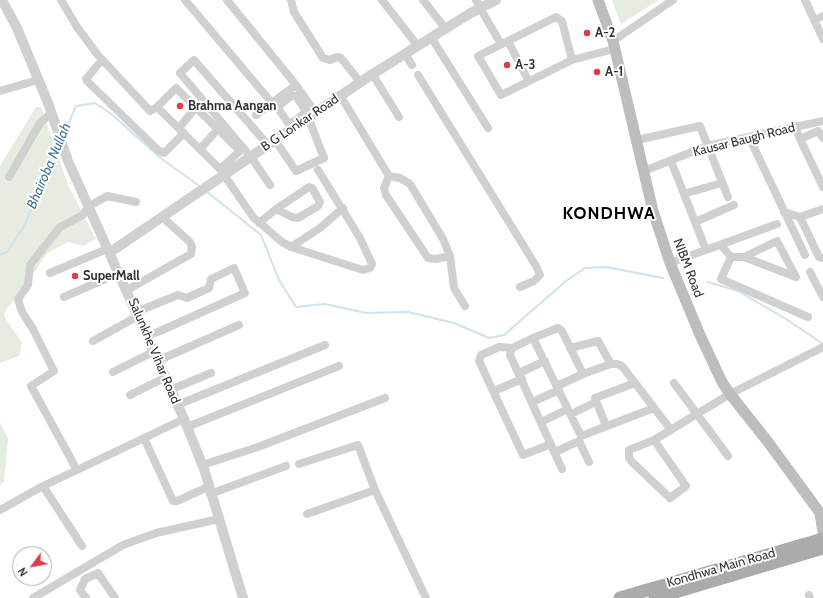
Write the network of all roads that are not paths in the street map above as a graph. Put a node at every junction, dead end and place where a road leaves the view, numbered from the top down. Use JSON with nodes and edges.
{"nodes":[{"id":1,"x":2,"y":0,"type":"edge"},
{"id":2,"x":61,"y":0,"type":"edge"},
{"id":3,"x":68,"y":0,"type":"edge"},
{"id":4,"x":185,"y":0,"type":"edge"},
{"id":5,"x":227,"y":0,"type":"edge"},
{"id":6,"x":291,"y":0,"type":"edge"},
{"id":7,"x":382,"y":0,"type":"edge"},
{"id":8,"x":423,"y":0,"type":"edge"},
{"id":9,"x":496,"y":0,"type":"edge"},
{"id":10,"x":598,"y":0,"type":"edge"},
{"id":11,"x":673,"y":0,"type":"edge"},
{"id":12,"x":805,"y":0,"type":"edge"},
{"id":13,"x":479,"y":5,"type":"edge"},
{"id":14,"x":66,"y":9,"type":"junction"},
{"id":15,"x":823,"y":16,"type":"edge"},
{"id":16,"x":815,"y":20,"type":"junction"},
{"id":17,"x":445,"y":28,"type":"junction"},
{"id":18,"x":431,"y":37,"type":"junction"},
{"id":19,"x":823,"y":39,"type":"edge"},
{"id":20,"x":504,"y":43,"type":"junction"},
{"id":21,"x":417,"y":45,"type":"junction"},
{"id":22,"x":613,"y":45,"type":"junction"},
{"id":23,"x":405,"y":54,"type":"junction"},
{"id":24,"x":102,"y":60,"type":"junction"},
{"id":25,"x":572,"y":60,"type":"junction"},
{"id":26,"x":412,"y":65,"type":"dead end"},
{"id":27,"x":373,"y":75,"type":"junction"},
{"id":28,"x":418,"y":75,"type":"dead end"},
{"id":29,"x":38,"y":80,"type":"junction"},
{"id":30,"x":528,"y":80,"type":"junction"},
{"id":31,"x":360,"y":82,"type":"junction"},
{"id":32,"x":296,"y":85,"type":"junction"},
{"id":33,"x":0,"y":91,"type":"edge"},
{"id":34,"x":340,"y":95,"type":"junction"},
{"id":35,"x":285,"y":96,"type":"junction"},
{"id":36,"x":272,"y":103,"type":"junction"},
{"id":37,"x":157,"y":107,"type":"junction"},
{"id":38,"x":196,"y":107,"type":"junction"},
{"id":39,"x":52,"y":113,"type":"junction"},
{"id":40,"x":256,"y":115,"type":"dead end"},
{"id":41,"x":399,"y":116,"type":"dead end"},
{"id":42,"x":306,"y":117,"type":"junction"},
{"id":43,"x":823,"y":121,"type":"edge"},
{"id":44,"x":795,"y":126,"type":"junction"},
{"id":45,"x":488,"y":128,"type":"dead end"},
{"id":46,"x":218,"y":129,"type":"junction"},
{"id":47,"x":181,"y":130,"type":"junction"},
{"id":48,"x":749,"y":137,"type":"junction"},
{"id":49,"x":823,"y":138,"type":"edge"},
{"id":50,"x":800,"y":139,"type":"junction"},
{"id":51,"x":637,"y":140,"type":"junction"},
{"id":52,"x":272,"y":142,"type":"junction"},
{"id":53,"x":707,"y":146,"type":"junction"},
{"id":54,"x":200,"y":149,"type":"junction"},
{"id":55,"x":251,"y":157,"type":"junction"},
{"id":56,"x":671,"y":161,"type":"junction"},
{"id":57,"x":318,"y":170,"type":"dead end"},
{"id":58,"x":644,"y":171,"type":"junction"},
{"id":59,"x":222,"y":172,"type":"junction"},
{"id":60,"x":389,"y":176,"type":"junction"},
{"id":61,"x":9,"y":177,"type":"dead end"},
{"id":62,"x":722,"y":183,"type":"junction"},
{"id":63,"x":270,"y":185,"type":"dead end"},
{"id":64,"x":823,"y":187,"type":"edge"},
{"id":65,"x":690,"y":192,"type":"dead end"},
{"id":66,"x":728,"y":197,"type":"dead end"},
{"id":67,"x":136,"y":202,"type":"dead end"},
{"id":68,"x":734,"y":205,"type":"dead end"},
{"id":69,"x":88,"y":207,"type":"junction"},
{"id":70,"x":343,"y":208,"type":"junction"},
{"id":71,"x":276,"y":209,"type":"junction"},
{"id":72,"x":823,"y":209,"type":"edge"},
{"id":73,"x":784,"y":212,"type":"junction"},
{"id":74,"x":162,"y":217,"type":"junction"},
{"id":75,"x":800,"y":217,"type":"junction"},
{"id":76,"x":695,"y":222,"type":"junction"},
{"id":77,"x":259,"y":223,"type":"junction"},
{"id":78,"x":778,"y":224,"type":"dead end"},
{"id":79,"x":721,"y":245,"type":"junction"},
{"id":80,"x":291,"y":247,"type":"junction"},
{"id":81,"x":706,"y":250,"type":"junction"},
{"id":82,"x":108,"y":251,"type":"junction"},
{"id":83,"x":806,"y":255,"type":"dead end"},
{"id":84,"x":450,"y":256,"type":"junction"},
{"id":85,"x":731,"y":257,"type":"junction"},
{"id":86,"x":744,"y":257,"type":"junction"},
{"id":87,"x":823,"y":258,"type":"edge"},
{"id":88,"x":670,"y":263,"type":"junction"},
{"id":89,"x":810,"y":272,"type":"dead end"},
{"id":90,"x":50,"y":273,"type":"dead end"},
{"id":91,"x":119,"y":273,"type":"junction"},
{"id":92,"x":520,"y":287,"type":"dead end"},
{"id":93,"x":127,"y":290,"type":"junction"},
{"id":94,"x":64,"y":297,"type":"dead end"},
{"id":95,"x":823,"y":297,"type":"edge"},
{"id":96,"x":465,"y":306,"type":"dead end"},
{"id":97,"x":137,"y":314,"type":"junction"},
{"id":98,"x":808,"y":317,"type":"dead end"},
{"id":99,"x":239,"y":326,"type":"dead end"},
{"id":100,"x":146,"y":336,"type":"junction"},
{"id":101,"x":533,"y":338,"type":"junction"},
{"id":102,"x":93,"y":341,"type":"dead end"},
{"id":103,"x":325,"y":345,"type":"dead end"},
{"id":104,"x":512,"y":348,"type":"junction"},
{"id":105,"x":570,"y":348,"type":"junction"},
{"id":106,"x":820,"y":348,"type":"edge"},
{"id":107,"x":155,"y":357,"type":"junction"},
{"id":108,"x":545,"y":361,"type":"junction"},
{"id":109,"x":611,"y":364,"type":"junction"},
{"id":110,"x":339,"y":366,"type":"dead end"},
{"id":111,"x":112,"y":372,"type":"dead end"},
{"id":112,"x":211,"y":373,"type":"dead end"},
{"id":113,"x":583,"y":374,"type":"junction"},
{"id":114,"x":520,"y":376,"type":"junction"},
{"id":115,"x":164,"y":378,"type":"junction"},
{"id":116,"x":674,"y":382,"type":"dead end"},
{"id":117,"x":635,"y":383,"type":"junction"},
{"id":118,"x":558,"y":388,"type":"junction"},
{"id":119,"x":170,"y":390,"type":"junction"},
{"id":120,"x":494,"y":391,"type":"junction"},
{"id":121,"x":730,"y":394,"type":"junction"},
{"id":122,"x":130,"y":395,"type":"dead end"},
{"id":123,"x":385,"y":398,"type":"dead end"},
{"id":124,"x":532,"y":402,"type":"junction"},
{"id":125,"x":596,"y":402,"type":"junction"},
{"id":126,"x":177,"y":406,"type":"junction"},
{"id":127,"x":654,"y":408,"type":"junction"},
{"id":128,"x":570,"y":411,"type":"junction"},
{"id":129,"x":697,"y":414,"type":"junction"},
{"id":130,"x":541,"y":422,"type":"junction"},
{"id":131,"x":185,"y":423,"type":"junction"},
{"id":132,"x":606,"y":426,"type":"junction"},
{"id":133,"x":671,"y":430,"type":"junction"},
{"id":134,"x":144,"y":438,"type":"junction"},
{"id":135,"x":580,"y":438,"type":"junction"},
{"id":136,"x":654,"y":440,"type":"junction"},
{"id":137,"x":551,"y":444,"type":"junction"},
{"id":138,"x":555,"y":452,"type":"junction"},
{"id":139,"x":728,"y":456,"type":"dead end"},
{"id":140,"x":588,"y":462,"type":"dead end"},
{"id":141,"x":299,"y":464,"type":"dead end"},
{"id":142,"x":202,"y":465,"type":"junction"},
{"id":143,"x":286,"y":466,"type":"dead end"},
{"id":144,"x":562,"y":469,"type":"dead end"},
{"id":145,"x":77,"y":470,"type":"junction"},
{"id":146,"x":43,"y":486,"type":"junction"},
{"id":147,"x":209,"y":490,"type":"junction"},
{"id":148,"x":375,"y":490,"type":"junction"},
{"id":149,"x":0,"y":510,"type":"edge"},
{"id":150,"x":307,"y":514,"type":"dead end"},
{"id":151,"x":822,"y":516,"type":"edge"},
{"id":152,"x":219,"y":519,"type":"junction"},
{"id":153,"x":823,"y":532,"type":"edge"},
{"id":154,"x":823,"y":539,"type":"edge"},
{"id":155,"x":82,"y":546,"type":"dead end"},
{"id":156,"x":823,"y":548,"type":"edge"},
{"id":157,"x":79,"y":571,"type":"junction"},
{"id":158,"x":85,"y":578,"type":"junction"},
{"id":159,"x":677,"y":595,"type":"edge"},
{"id":160,"x":42,"y":596,"type":"edge"},
{"id":161,"x":32,"y":598,"type":"edge"},
{"id":162,"x":86,"y":598,"type":"edge"},
{"id":163,"x":116,"y":598,"type":"edge"},
{"id":164,"x":243,"y":598,"type":"edge"},
{"id":165,"x":426,"y":598,"type":"edge"},
{"id":166,"x":620,"y":598,"type":"edge"},
{"id":167,"x":655,"y":598,"type":"edge"}],
"edges":[{"from":1,"to":29,"type":"street","name":"Salunkhe Vihar Road"},
{"from":2,"to":14,"type":"street"},
{"from":3,"to":14,"type":"street"},
{"from":4,"to":36,"type":"street"},
{"from":5,"to":32,"type":"street"},
{"from":6,"to":31,"type":"street"},
{"from":7,"to":21,"type":"street"},
{"from":8,"to":17,"type":"street"},
{"from":9,"to":13,"type":"street","name":"B G Lonkar Road"},
{"from":10,"to":22,"type":"main road","name":"NIBM Road"},
{"from":11,"to":22,"type":"street"},
{"from":12,"to":16,"type":"street"},
{"from":13,"to":17,"type":"street","name":"B G Lonkar Road"},
{"from":13,"to":20,"type":"street"},
{"from":14,"to":24,"type":"street"},
{"from":15,"to":16,"type":"street"},
{"from":16,"to":19,"type":"street"},
{"from":17,"to":18,"type":"street","name":"B G Lonkar Road"},
{"from":18,"to":21,"type":"street","name":"B G Lonkar Road"},
{"from":18,"to":45,"type":"street"},
{"from":20,"to":25,"type":"street"},
{"from":20,"to":30,"type":"street"},
{"from":20,"to":30,"type":"street"},
{"from":21,"to":23,"type":"street","name":"B G Lonkar Road"},
{"from":22,"to":25,"type":"street"},
{"from":22,"to":51,"type":"main road","name":"NIBM Road"},
{"from":23,"to":26,"type":"street"},
{"from":23,"to":27,"type":"street","name":"B G Lonkar Road"},
{"from":24,"to":37,"type":"street"},
{"from":24,"to":47,"type":"street"},
{"from":25,"to":30,"type":"street"},
{"from":27,"to":31,"type":"street","name":"B G Lonkar Road"},
{"from":27,"to":41,"type":"street"},
{"from":28,"to":92,"type":"street"},
{"from":29,"to":33,"type":"street"},
{"from":29,"to":39,"type":"street","name":"Salunkhe Vihar Road"},
{"from":31,"to":34,"type":"street","name":"B G Lonkar Road"},
{"from":32,"to":35,"type":"street"},
{"from":32,"to":42,"type":"street"},
{"from":34,"to":42,"type":"street","name":"B G Lonkar Road"},
{"from":34,"to":60,"type":"street"},
{"from":35,"to":36,"type":"street"},
{"from":35,"to":42,"type":"street"},
{"from":35,"to":42,"type":"street"},
{"from":36,"to":40,"type":"street"},
{"from":37,"to":38,"type":"street"},
{"from":37,"to":47,"type":"street"},
{"from":38,"to":46,"type":"street"},
{"from":38,"to":47,"type":"street"},
{"from":39,"to":61,"type":"street"},
{"from":39,"to":69,"type":"street","name":"Salunkhe Vihar Road"},
{"from":42,"to":52,"type":"street","name":"B G Lonkar Road"},
{"from":42,"to":52,"type":"street"},
{"from":43,"to":44,"type":"street","name":"Kausar Baugh Road"},
{"from":44,"to":48,"type":"street","name":"Kausar Baugh Road"},
{"from":44,"to":50,"type":"street"},
{"from":46,"to":54,"type":"street"},
{"from":46,"to":59,"type":"street"},
{"from":47,"to":54,"type":"street"},
{"from":48,"to":53,"type":"street","name":"Kausar Baugh Road"},
{"from":48,"to":73,"type":"street"},
{"from":49,"to":50,"type":"street"},
{"from":50,"to":64,"type":"street"},
{"from":51,"to":53,"type":"street"},
{"from":51,"to":58,"type":"main road","name":"NIBM Road"},
{"from":52,"to":55,"type":"street","name":"B G Lonkar Road"},
{"from":52,"to":55,"type":"street"},
{"from":53,"to":56,"type":"street","name":"Kausar Baugh Road"},
{"from":53,"to":62,"type":"street"},
{"from":54,"to":59,"type":"street"},
{"from":55,"to":59,"type":"street","name":"B G Lonkar Road"},
{"from":55,"to":63,"type":"street"},
{"from":56,"to":58,"type":"street","name":"Kausar Baugh Road"},
{"from":56,"to":76,"type":"street"},
{"from":57,"to":70,"type":"street"},
{"from":58,"to":88,"type":"main road","name":"NIBM Road"},
{"from":59,"to":74,"type":"street","name":"B G Lonkar Road"},
{"from":59,"to":77,"type":"street"},
{"from":60,"to":84,"type":"street"},
{"from":60,"to":84,"type":"street"},
{"from":62,"to":65,"type":"street"},
{"from":62,"to":66,"type":"street"},
{"from":67,"to":69,"type":"street"},
{"from":68,"to":76,"type":"street"},
{"from":69,"to":82,"type":"street","name":"Salunkhe Vihar Road"},
{"from":69,"to":145,"type":"street"},
{"from":70,"to":80,"type":"street"},
{"from":70,"to":80,"type":"street"},
{"from":71,"to":71,"type":"street"},
{"from":71,"to":77,"type":"street"},
{"from":72,"to":75,"type":"street"},
{"from":73,"to":75,"type":"street"},
{"from":73,"to":83,"type":"street"},
{"from":74,"to":82,"type":"street","name":"B G Lonkar Road"},
{"from":74,"to":93,"type":"street"},
{"from":75,"to":87,"type":"street"},
{"from":76,"to":81,"type":"street"},
{"from":77,"to":80,"type":"street"},
{"from":78,"to":79,"type":"street"},
{"from":79,"to":81,"type":"street"},
{"from":79,"to":85,"type":"street"},
{"from":81,"to":88,"type":"street"},
{"from":82,"to":90,"type":"street"},
{"from":82,"to":91,"type":"street","name":"Salunkhe Vihar Road"},
{"from":84,"to":96,"type":"street"},
{"from":85,"to":86,"type":"street"},
{"from":85,"to":98,"type":"street"},
{"from":86,"to":86,"type":"street"},
{"from":88,"to":121,"type":"main road","name":"NIBM Road"},
{"from":89,"to":95,"type":"street"},
{"from":91,"to":93,"type":"street","name":"Salunkhe Vihar Road"},
{"from":91,"to":94,"type":"street"},
{"from":93,"to":97,"type":"street","name":"Salunkhe Vihar Road"},
{"from":97,"to":100,"type":"street","name":"Salunkhe Vihar Road"},
{"from":97,"to":100,"type":"street"},
{"from":97,"to":102,"type":"street"},
{"from":99,"to":107,"type":"street"},
{"from":100,"to":107,"type":"street","name":"Salunkhe Vihar Road"},
{"from":101,"to":104,"type":"street"},
{"from":101,"to":105,"type":"street"},
{"from":101,"to":108,"type":"street"},
{"from":103,"to":126,"type":"street"},
{"from":104,"to":114,"type":"street"},
{"from":104,"to":120,"type":"street"},
{"from":105,"to":109,"type":"street"},
{"from":105,"to":113,"type":"street"},
{"from":106,"to":121,"type":"street"},
{"from":107,"to":111,"type":"street"},
{"from":107,"to":115,"type":"street","name":"Salunkhe Vihar Road"},
{"from":108,"to":114,"type":"street"},
{"from":108,"to":118,"type":"street"},
{"from":109,"to":113,"type":"street"},
{"from":109,"to":117,"type":"street"},
{"from":110,"to":131,"type":"street"},
{"from":112,"to":119,"type":"street"},
{"from":113,"to":118,"type":"street"},
{"from":114,"to":120,"type":"street"},
{"from":114,"to":124,"type":"street"},
{"from":115,"to":119,"type":"street","name":"Salunkhe Vihar Road"},
{"from":115,"to":122,"type":"street"},
{"from":116,"to":129,"type":"street"},
{"from":117,"to":125,"type":"street"},
{"from":117,"to":127,"type":"street"},
{"from":118,"to":124,"type":"street"},
{"from":118,"to":128,"type":"street"},
{"from":119,"to":126,"type":"street","name":"Salunkhe Vihar Road"},
{"from":120,"to":137,"type":"street"},
{"from":121,"to":129,"type":"street"},
{"from":121,"to":151,"type":"main road","name":"NIBM Road"},
{"from":123,"to":142,"type":"street"},
{"from":124,"to":130,"type":"street"},
{"from":125,"to":128,"type":"street"},
{"from":125,"to":132,"type":"street"},
{"from":126,"to":131,"type":"street","name":"Salunkhe Vihar Road"},
{"from":127,"to":132,"type":"street"},
{"from":127,"to":133,"type":"street"},
{"from":128,"to":130,"type":"street"},
{"from":128,"to":135,"type":"street"},
{"from":129,"to":133,"type":"street"},
{"from":129,"to":139,"type":"street"},
{"from":130,"to":137,"type":"street"},
{"from":131,"to":134,"type":"street"},
{"from":131,"to":142,"type":"street","name":"Salunkhe Vihar Road"},
{"from":132,"to":135,"type":"street"},
{"from":133,"to":136,"type":"street"},
{"from":134,"to":145,"type":"street"},
{"from":134,"to":147,"type":"street"},
{"from":135,"to":138,"type":"street"},
{"from":135,"to":140,"type":"street"},
{"from":136,"to":136,"type":"street"},
{"from":137,"to":138,"type":"street"},
{"from":138,"to":144,"type":"street"},
{"from":141,"to":148,"type":"street"},
{"from":142,"to":147,"type":"street","name":"Salunkhe Vihar Road"},
{"from":143,"to":147,"type":"street"},
{"from":145,"to":146,"type":"street"},
{"from":146,"to":149,"type":"street"},
{"from":146,"to":155,"type":"street"},
{"from":147,"to":152,"type":"street","name":"Salunkhe Vihar Road"},
{"from":148,"to":150,"type":"street"},
{"from":148,"to":165,"type":"street"},
{"from":151,"to":153,"type":"main road"},
{"from":152,"to":157,"type":"street"},
{"from":152,"to":164,"type":"street","name":"Salunkhe Vihar Road"},
{"from":154,"to":166,"type":"main road","name":"Kondhwa Main Road"},
{"from":156,"to":159,"type":"main road","name":"Kondhwa Main Road"},
{"from":157,"to":158,"type":"street"},
{"from":157,"to":160,"type":"street"},
{"from":158,"to":162,"type":"street"},
{"from":158,"to":163,"type":"street"},
{"from":159,"to":167,"type":"main road","name":"Kondhwa Main Road"},
{"from":160,"to":161,"type":"street"}]}
